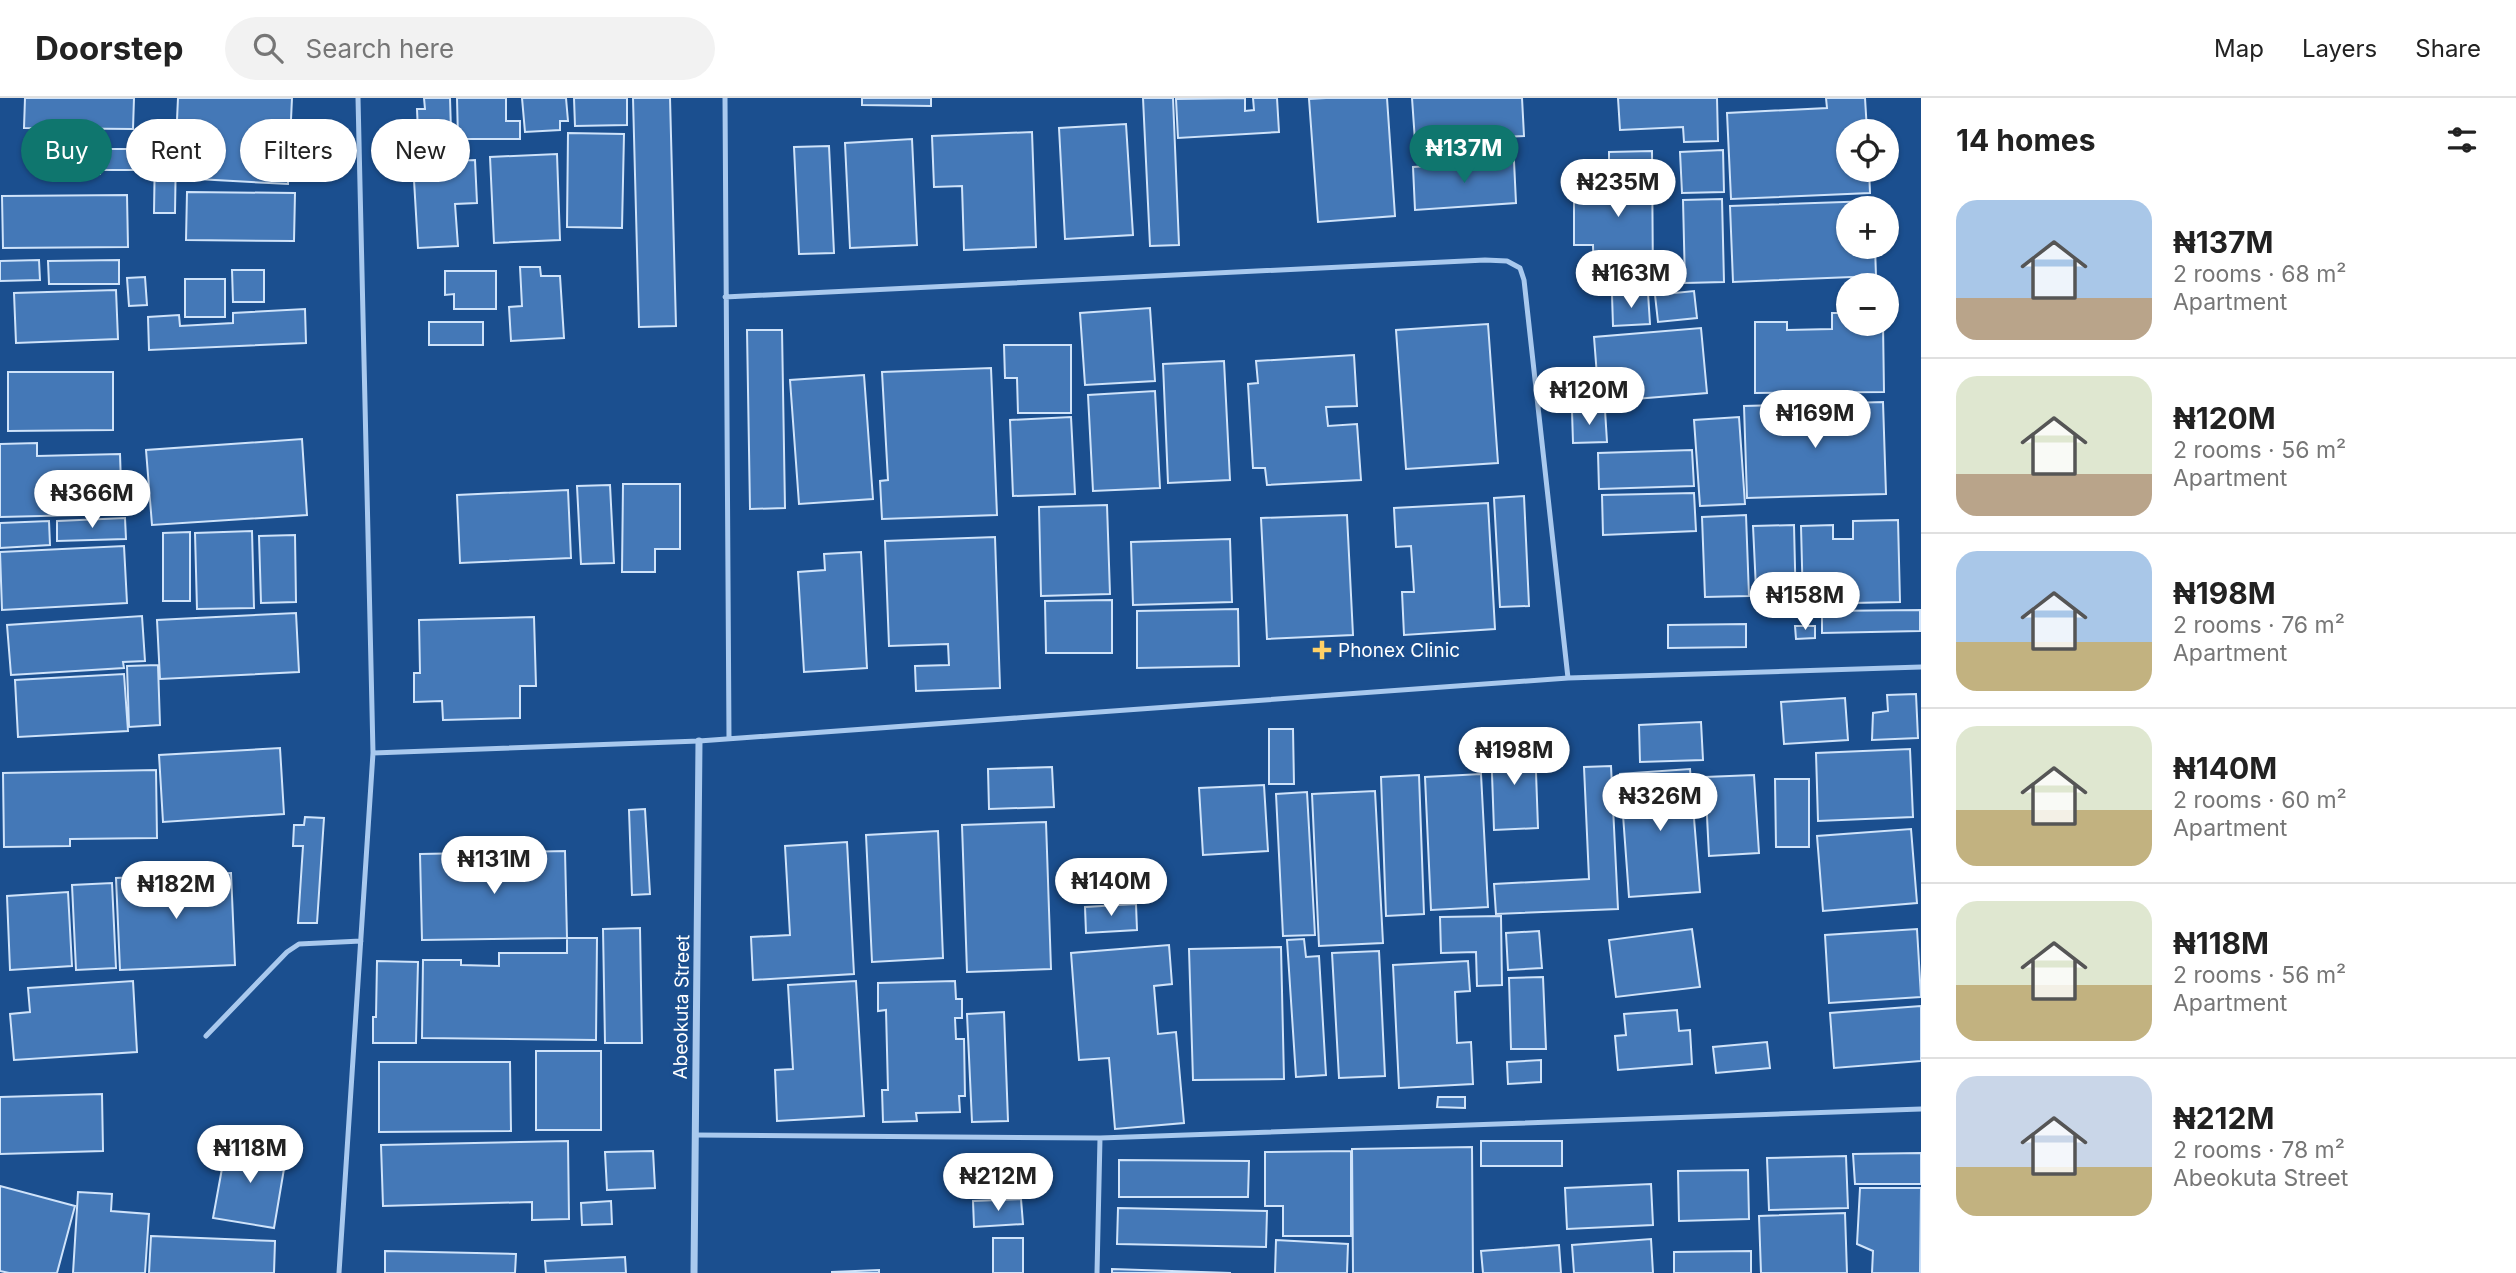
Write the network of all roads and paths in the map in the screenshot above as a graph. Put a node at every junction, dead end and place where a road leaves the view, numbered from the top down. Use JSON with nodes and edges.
{"nodes":[{"id":1,"x":358,"y":98,"type":"edge"},
{"id":2,"x":725,"y":98,"type":"edge"},
{"id":3,"x":725,"y":296,"type":"junction"},
{"id":4,"x":1921,"y":667,"type":"edge"},
{"id":5,"x":1568,"y":678,"type":"junction"},
{"id":6,"x":729,"y":738,"type":"junction"},
{"id":7,"x":699,"y":741,"type":"junction"},
{"id":8,"x":373,"y":753,"type":"junction"},
{"id":9,"x":361,"y":941,"type":"junction"},
{"id":10,"x":206,"y":1036,"type":"dead end"},
{"id":11,"x":1921,"y":1109,"type":"edge"},
{"id":12,"x":695,"y":1135,"type":"junction"},
{"id":13,"x":1100,"y":1138,"type":"junction"},
{"id":14,"x":339,"y":1273,"type":"edge"},
{"id":15,"x":694,"y":1273,"type":"edge"},
{"id":16,"x":1097,"y":1273,"type":"edge"}],
"edges":[{"from":1,"to":8,"type":"lane"},
{"from":2,"to":3,"type":"lane"},
{"from":3,"to":5,"type":"lane"},
{"from":3,"to":6,"type":"lane"},
{"from":4,"to":5,"type":"lane"},
{"from":5,"to":6,"type":"lane"},
{"from":6,"to":7,"type":"lane"},
{"from":7,"to":8,"type":"lane"},
{"from":7,"to":12,"type":"street","name":"Abeokuta Street"},
{"from":8,"to":9,"type":"lane"},
{"from":9,"to":10,"type":"lane"},
{"from":9,"to":14,"type":"lane"},
{"from":11,"to":13,"type":"lane"},
{"from":12,"to":13,"type":"lane"},
{"from":12,"to":15,"type":"street","name":"Abeokuta Street"},
{"from":13,"to":16,"type":"lane"}]}
